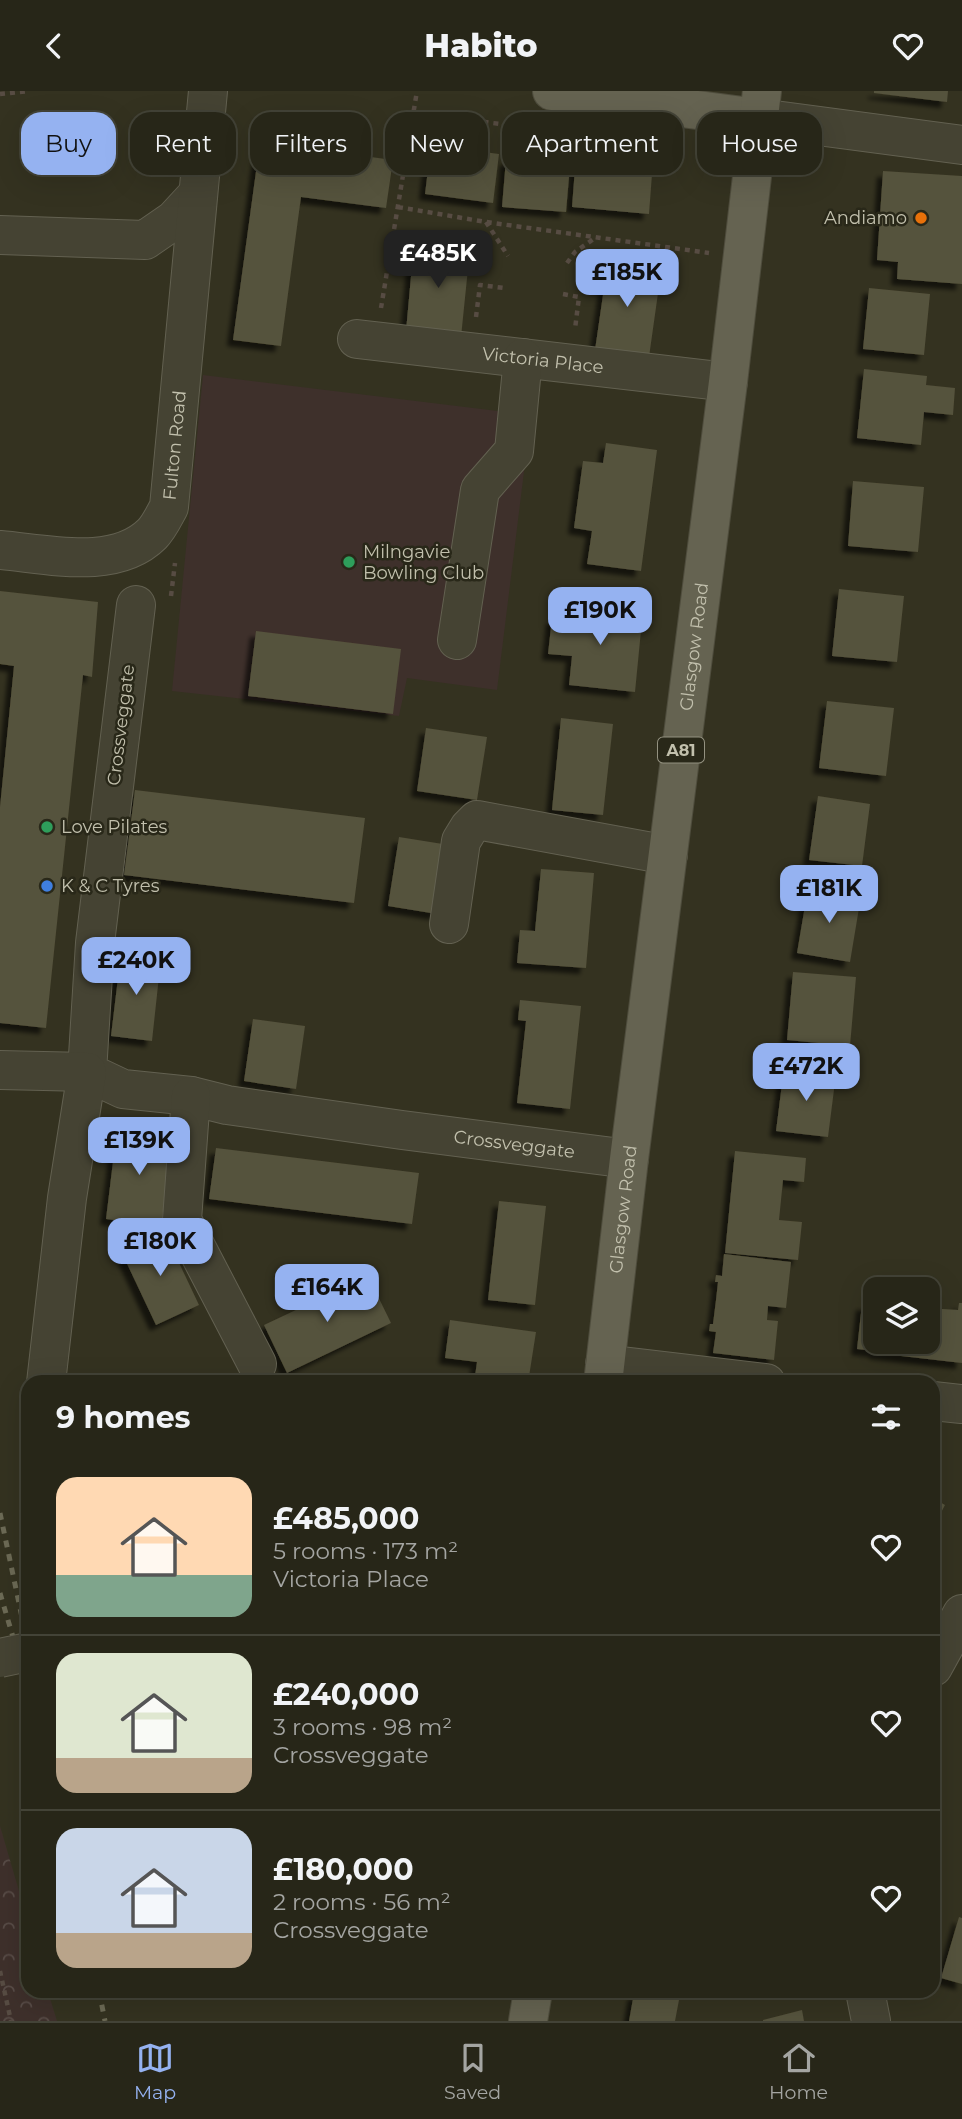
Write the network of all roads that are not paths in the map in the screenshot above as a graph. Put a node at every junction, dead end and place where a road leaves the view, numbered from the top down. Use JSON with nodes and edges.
{"nodes":[{"id":1,"x":208,"y":91,"type":"edge"},
{"id":2,"x":552,"y":91,"type":"edge"},
{"id":3,"x":760,"y":105,"type":"edge"},
{"id":4,"x":962,"y":145,"type":"edge"},
{"id":5,"x":198,"y":194,"type":"junction"},
{"id":6,"x":0,"y":235,"type":"edge"},
{"id":7,"x":145,"y":240,"type":"junction"},
{"id":8,"x":191,"y":272,"type":"junction"},
{"id":9,"x":366,"y":340,"type":"road end"},
{"id":10,"x":523,"y":358,"type":"junction"},
{"id":11,"x":728,"y":382,"type":"junction"},
{"id":12,"x":0,"y":550,"type":"edge"},
{"id":13,"x":136,"y":605,"type":"dead end"},
{"id":14,"x":457,"y":640,"type":"dead end"},
{"id":15,"x":668,"y":855,"type":"junction"},
{"id":16,"x":449,"y":924,"type":"dead end"},
{"id":17,"x":0,"y":1070,"type":"edge"},
{"id":18,"x":87,"y":1072,"type":"junction"},
{"id":19,"x":191,"y":1096,"type":"junction"},
{"id":20,"x":629,"y":1159,"type":"junction"},
{"id":21,"x":257,"y":1364,"type":"dead end"},
{"id":22,"x":604,"y":1373,"type":"edge"},
{"id":23,"x":47,"y":1375,"type":"edge"},
{"id":24,"x":636,"y":1375,"type":"edge"},
{"id":25,"x":940,"y":1402,"type":"edge"},
{"id":26,"x":962,"y":1404,"type":"edge"},
{"id":27,"x":962,"y":1614,"type":"edge"},
{"id":28,"x":21,"y":1654,"type":"edge"},
{"id":29,"x":940,"y":1654,"type":"edge"},
{"id":30,"x":0,"y":1658,"type":"edge"},
{"id":31,"x":533,"y":1998,"type":"edge"},
{"id":32,"x":866,"y":1998,"type":"edge"},
{"id":33,"x":528,"y":2021,"type":"edge"},
{"id":34,"x":871,"y":2021,"type":"edge"}],
"edges":[{"from":1,"to":5,"type":"street","name":"Fulton Road"},
{"from":2,"to":3,"type":"main road"},
{"from":3,"to":4,"type":"street"},
{"from":3,"to":11,"type":"main road","name":"Glasgow Road","number":"A81"},
{"from":5,"to":7,"type":"street"},
{"from":5,"to":8,"type":"street","name":"Fulton Road"},
{"from":6,"to":7,"type":"street"},
{"from":7,"to":8,"type":"street"},
{"from":8,"to":12,"type":"street","name":"Fulton Road"},
{"from":9,"to":10,"type":"street","name":"Victoria Place"},
{"from":10,"to":11,"type":"street","name":"Victoria Place"},
{"from":10,"to":14,"type":"street"},
{"from":11,"to":15,"type":"main road","name":"Glasgow Road","number":"A81"},
{"from":13,"to":18,"type":"street","name":"Crossveggate"},
{"from":15,"to":16,"type":"street"},
{"from":15,"to":20,"type":"main road","name":"Glasgow Road","number":"A81"},
{"from":17,"to":18,"type":"street"},
{"from":18,"to":19,"type":"street","name":"Crossveggate"},
{"from":18,"to":23,"type":"street"},
{"from":19,"to":20,"type":"street","name":"Crossveggate"},
{"from":19,"to":21,"type":"street"},
{"from":20,"to":22,"type":"main road","name":"Glasgow Road","number":"A81"},
{"from":22,"to":24,"type":"street"},
{"from":25,"to":26,"type":"street"},
{"from":27,"to":29,"type":"street"},
{"from":28,"to":30,"type":"street","bridge":true},
{"from":31,"to":33,"type":"main road"},
{"from":32,"to":34,"type":"street"}]}
